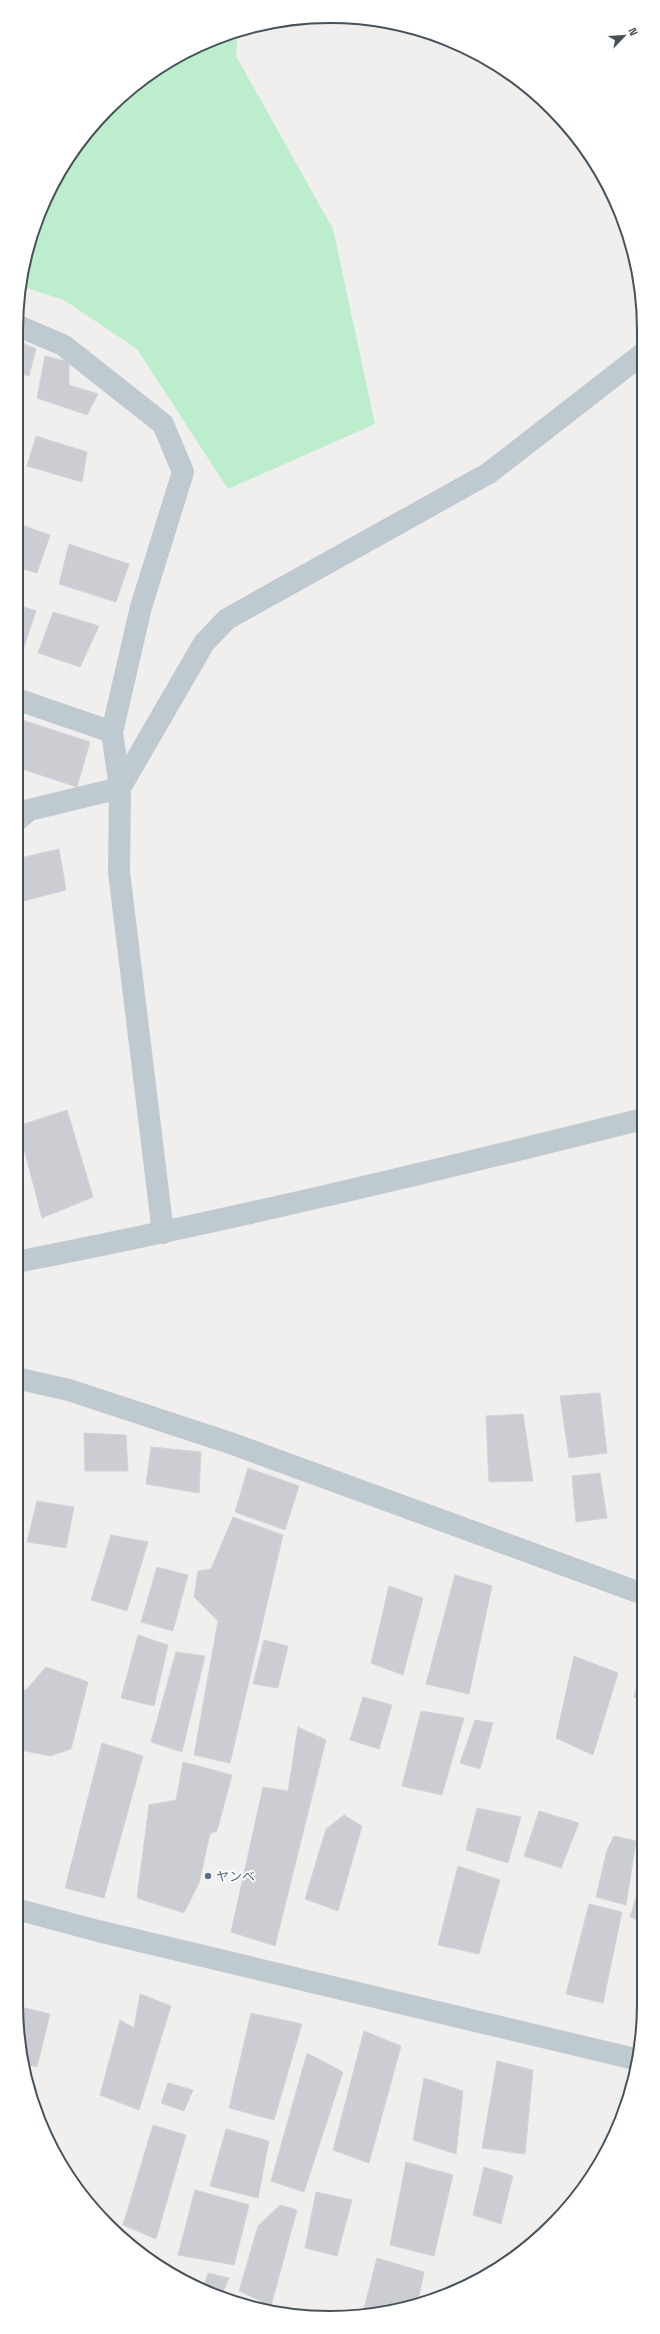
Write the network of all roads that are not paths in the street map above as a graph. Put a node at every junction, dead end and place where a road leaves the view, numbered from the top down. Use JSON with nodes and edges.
{"nodes":[{"id":1,"x":23,"y":329,"type":"edge"},
{"id":2,"x":637,"y":358,"type":"edge"},
{"id":3,"x":23,"y":701,"type":"edge"},
{"id":4,"x":112,"y":732,"type":"junction"},
{"id":5,"x":120,"y":788,"type":"junction"},
{"id":6,"x":23,"y":815,"type":"edge"},
{"id":7,"x":637,"y":1119,"type":"edge"},
{"id":8,"x":164,"y":1233,"type":"junction"},
{"id":9,"x":23,"y":1261,"type":"edge"},
{"id":10,"x":23,"y":1380,"type":"edge"},
{"id":11,"x":637,"y":1592,"type":"edge"},
{"id":12,"x":23,"y":1911,"type":"edge"},
{"id":13,"x":632,"y":2059,"type":"edge"}],
"edges":[{"from":1,"to":4,"type":"street"},
{"from":2,"to":5,"type":"street"},
{"from":3,"to":4,"type":"street"},
{"from":4,"to":5,"type":"street"},
{"from":5,"to":6,"type":"street"},
{"from":5,"to":8,"type":"street"},
{"from":7,"to":8,"type":"street"},
{"from":8,"to":9,"type":"street"},
{"from":10,"to":11,"type":"street"},
{"from":12,"to":13,"type":"street"}]}
